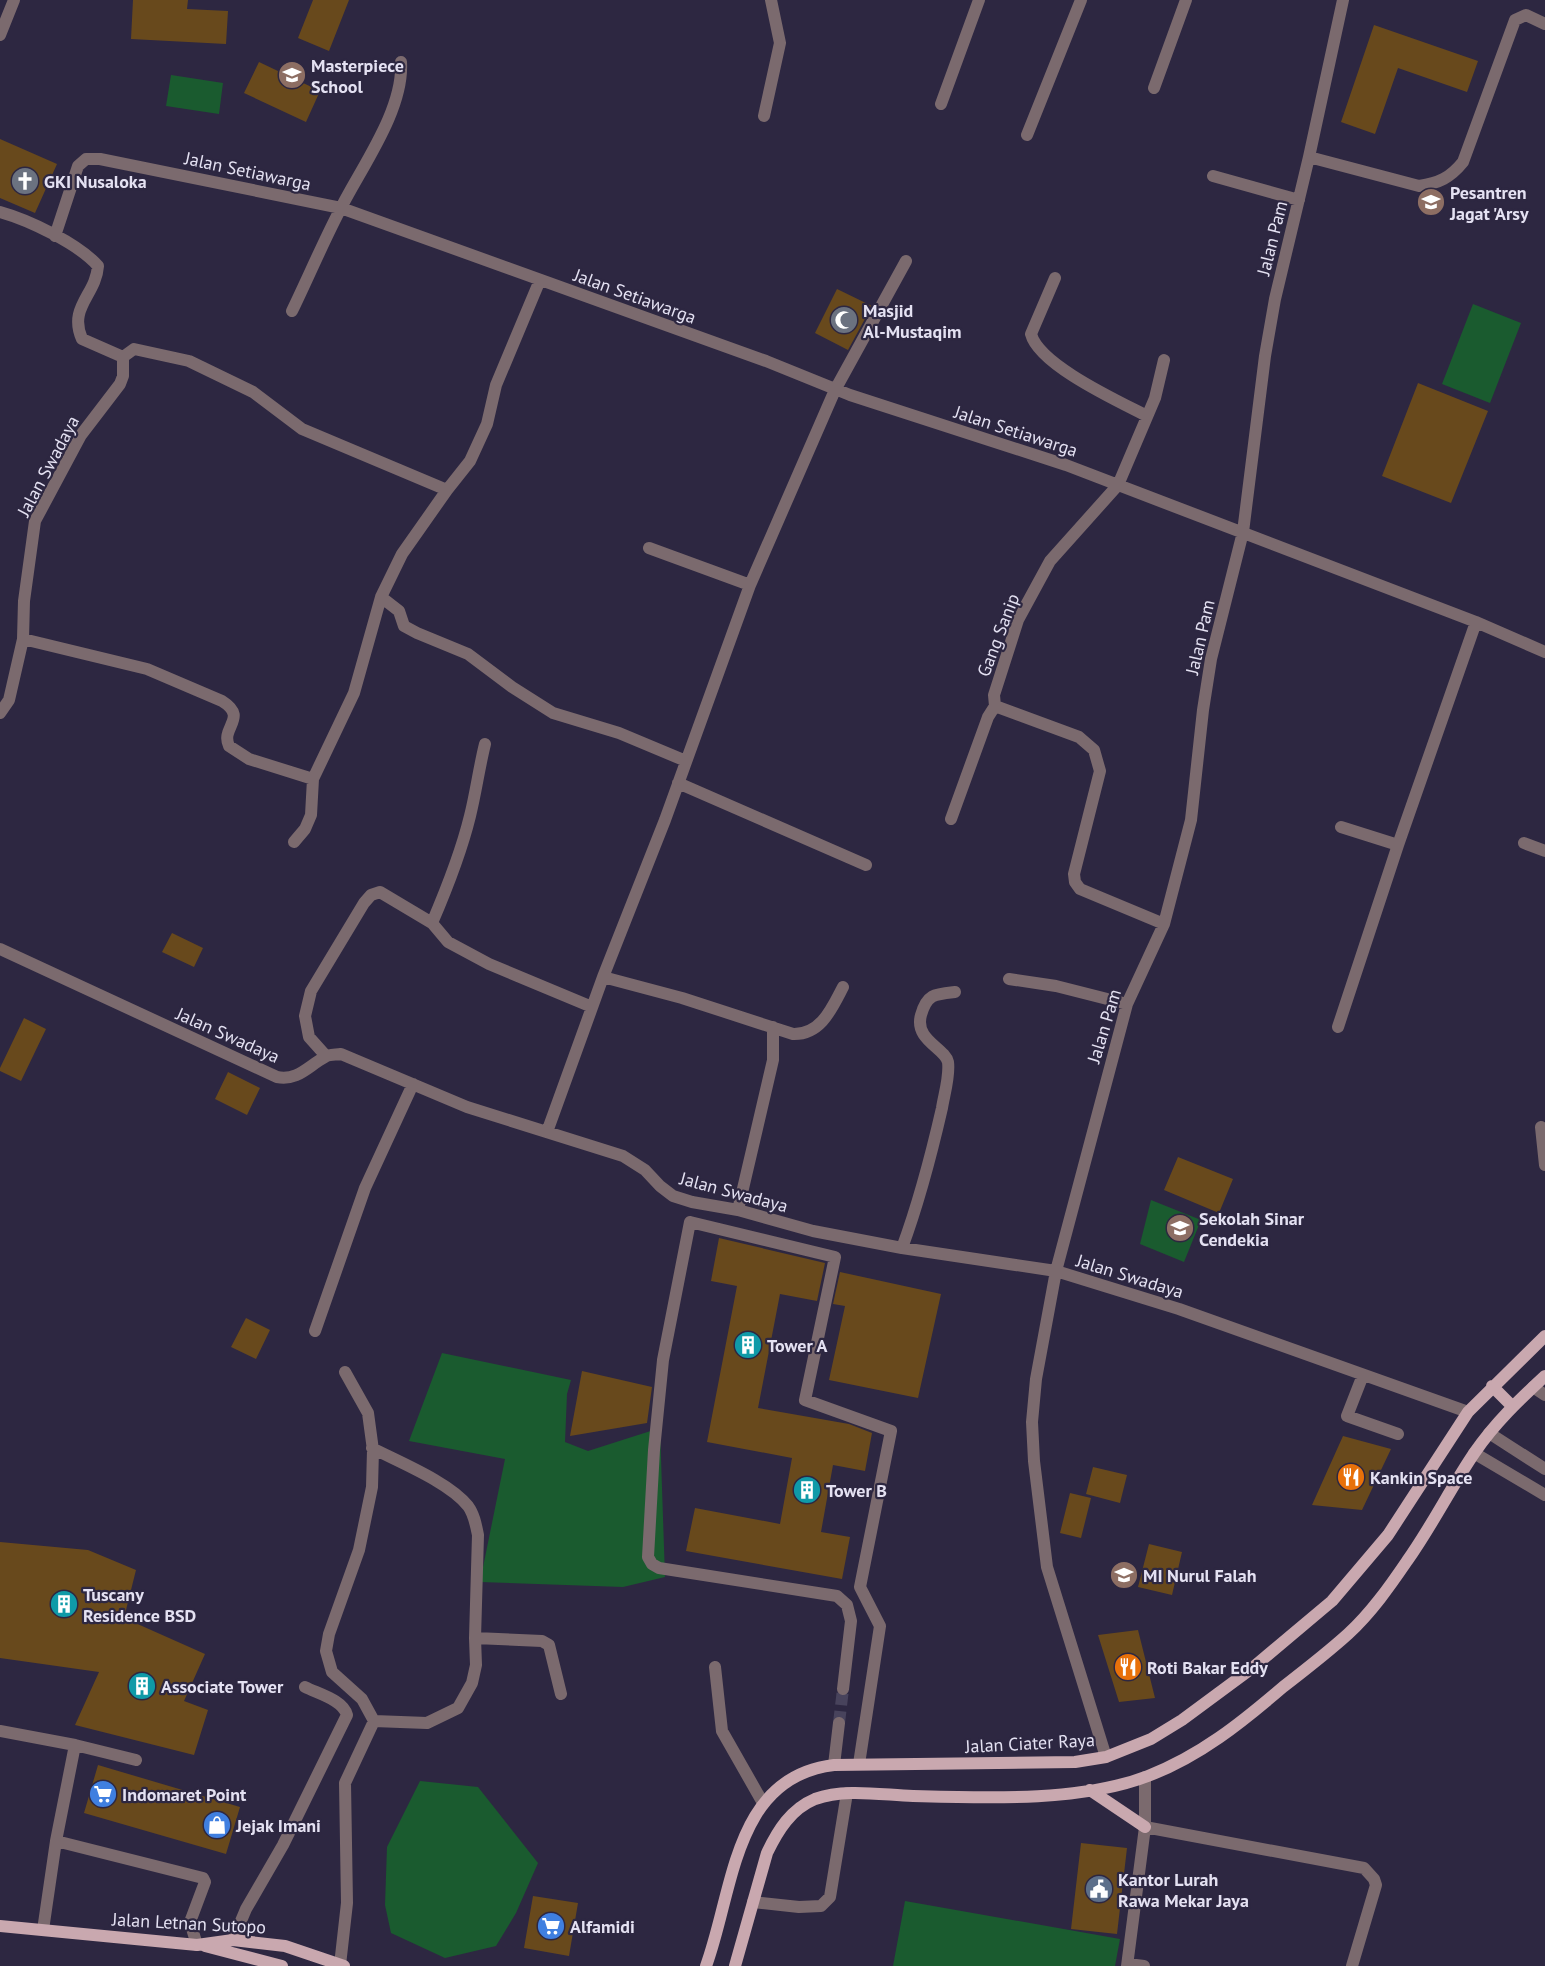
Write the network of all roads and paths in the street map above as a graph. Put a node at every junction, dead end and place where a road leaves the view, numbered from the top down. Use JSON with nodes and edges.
{"nodes":[{"id":1,"x":14,"y":0,"type":"edge"},
{"id":2,"x":771,"y":0,"type":"edge"},
{"id":3,"x":979,"y":0,"type":"edge"},
{"id":4,"x":1081,"y":0,"type":"edge"},
{"id":5,"x":1186,"y":0,"type":"edge"},
{"id":6,"x":1343,"y":0,"type":"edge"},
{"id":7,"x":1545,"y":24,"type":"edge"},
{"id":8,"x":0,"y":35,"type":"edge"},
{"id":9,"x":400,"y":62,"type":"dead end"},
{"id":10,"x":1154,"y":88,"type":"dead end"},
{"id":11,"x":941,"y":104,"type":"dead end"},
{"id":12,"x":764,"y":116,"type":"dead end"},
{"id":13,"x":1027,"y":135,"type":"dead end"},
{"id":14,"x":1310,"y":157,"type":"junction"},
{"id":15,"x":1213,"y":176,"type":"dead end"},
{"id":16,"x":1299,"y":200,"type":"junction"},
{"id":17,"x":341,"y":208,"type":"junction"},
{"id":18,"x":0,"y":212,"type":"edge"},
{"id":19,"x":55,"y":236,"type":"junction"},
{"id":20,"x":906,"y":261,"type":"dead end"},
{"id":21,"x":1055,"y":278,"type":"dead end"},
{"id":22,"x":540,"y":280,"type":"junction"},
{"id":23,"x":292,"y":311,"type":"dead end"},
{"id":24,"x":123,"y":356,"type":"junction"},
{"id":25,"x":1164,"y":360,"type":"dead end"},
{"id":26,"x":835,"y":390,"type":"junction"},
{"id":27,"x":1147,"y":416,"type":"junction"},
{"id":28,"x":1118,"y":485,"type":"junction"},
{"id":29,"x":447,"y":490,"type":"junction"},
{"id":30,"x":1243,"y":532,"type":"junction"},
{"id":31,"x":649,"y":548,"type":"dead end"},
{"id":32,"x":750,"y":584,"type":"junction"},
{"id":33,"x":381,"y":597,"type":"junction"},
{"id":34,"x":1476,"y":622,"type":"junction"},
{"id":35,"x":23,"y":639,"type":"junction"},
{"id":36,"x":1545,"y":652,"type":"edge"},
{"id":37,"x":995,"y":706,"type":"junction"},
{"id":38,"x":0,"y":713,"type":"edge"},
{"id":39,"x":485,"y":744,"type":"dead end"},
{"id":40,"x":686,"y":762,"type":"junction"},
{"id":41,"x":313,"y":779,"type":"junction"},
{"id":42,"x":678,"y":783,"type":"junction"},
{"id":43,"x":951,"y":820,"type":"dead end"},
{"id":44,"x":1341,"y":827,"type":"dead end"},
{"id":45,"x":294,"y":842,"type":"dead end"},
{"id":46,"x":1524,"y":843,"type":"dead end"},
{"id":47,"x":1398,"y":845,"type":"junction"},
{"id":48,"x":1545,"y":851,"type":"edge"},
{"id":49,"x":866,"y":865,"type":"dead end"},
{"id":50,"x":432,"y":922,"type":"junction"},
{"id":51,"x":1164,"y":924,"type":"junction"},
{"id":52,"x":0,"y":949,"type":"edge"},
{"id":53,"x":603,"y":977,"type":"junction"},
{"id":54,"x":1009,"y":979,"type":"dead end"},
{"id":55,"x":843,"y":987,"type":"dead end"},
{"id":56,"x":954,"y":992,"type":"dead end"},
{"id":57,"x":1127,"y":1004,"type":"junction"},
{"id":58,"x":592,"y":1007,"type":"junction"},
{"id":59,"x":773,"y":1027,"type":"junction"},
{"id":60,"x":1338,"y":1027,"type":"dead end"},
{"id":61,"x":326,"y":1056,"type":"junction"},
{"id":62,"x":413,"y":1084,"type":"junction"},
{"id":63,"x":1541,"y":1127,"type":"dead end"},
{"id":64,"x":547,"y":1132,"type":"junction"},
{"id":65,"x":1545,"y":1165,"type":"edge"},
{"id":66,"x":738,"y":1210,"type":"junction"},
{"id":67,"x":902,"y":1248,"type":"junction"},
{"id":68,"x":1056,"y":1271,"type":"junction"},
{"id":69,"x":315,"y":1331,"type":"dead end"},
{"id":70,"x":1545,"y":1336,"type":"edge"},
{"id":71,"x":345,"y":1372,"type":"dead end"},
{"id":72,"x":1363,"y":1375,"type":"junction"},
{"id":73,"x":1545,"y":1376,"type":"edge"},
{"id":74,"x":1492,"y":1386,"type":"junction"},
{"id":75,"x":1533,"y":1388,"type":"junction"},
{"id":76,"x":1545,"y":1395,"type":"edge"},
{"id":77,"x":1512,"y":1406,"type":"junction"},
{"id":78,"x":1468,"y":1412,"type":"junction"},
{"id":79,"x":1489,"y":1432,"type":"junction"},
{"id":80,"x":1398,"y":1434,"type":"dead end"},
{"id":81,"x":372,"y":1448,"type":"junction"},
{"id":82,"x":1474,"y":1453,"type":"junction"},
{"id":83,"x":1545,"y":1469,"type":"edge"},
{"id":84,"x":1545,"y":1495,"type":"edge"},
{"id":85,"x":474,"y":1638,"type":"junction"},
{"id":86,"x":715,"y":1668,"type":"dead end"},
{"id":87,"x":305,"y":1687,"type":"dead end"},
{"id":88,"x":843,"y":1689,"type":"tunnel mouth"},
{"id":89,"x":561,"y":1694,"type":"dead end"},
{"id":90,"x":374,"y":1721,"type":"junction"},
{"id":91,"x":839,"y":1723,"type":"tunnel mouth"},
{"id":92,"x":0,"y":1732,"type":"edge"},
{"id":93,"x":75,"y":1745,"type":"junction"},
{"id":94,"x":1106,"y":1757,"type":"junction"},
{"id":95,"x":136,"y":1760,"type":"dead end"},
{"id":96,"x":859,"y":1764,"type":"junction"},
{"id":97,"x":834,"y":1765,"type":"junction"},
{"id":98,"x":1145,"y":1777,"type":"junction"},
{"id":99,"x":1090,"y":1790,"type":"junction"},
{"id":100,"x":846,"y":1794,"type":"junction"},
{"id":101,"x":763,"y":1803,"type":"junction"},
{"id":102,"x":1145,"y":1827,"type":"junction"},
{"id":103,"x":56,"y":1841,"type":"junction"},
{"id":104,"x":753,"y":1902,"type":"junction"},
{"id":105,"x":0,"y":1926,"type":"edge"},
{"id":106,"x":43,"y":1930,"type":"junction"},
{"id":107,"x":233,"y":1940,"type":"junction"},
{"id":108,"x":197,"y":1944,"type":"junction"},
{"id":109,"x":342,"y":1965,"type":"edge"},
{"id":110,"x":1127,"y":1965,"type":"edge"},
{"id":111,"x":282,"y":1966,"type":"edge"},
{"id":112,"x":706,"y":1966,"type":"edge"},
{"id":113,"x":735,"y":1966,"type":"edge"},
{"id":114,"x":1144,"y":1966,"type":"edge"},
{"id":115,"x":1352,"y":1966,"type":"edge"}],
"edges":[{"from":1,"to":8,"type":"street"},
{"from":2,"to":12,"type":"street"},
{"from":3,"to":11,"type":"street"},
{"from":4,"to":13,"type":"street"},
{"from":5,"to":10,"type":"street"},
{"from":6,"to":14,"type":"street","name":"Jalan Pam"},
{"from":7,"to":14,"type":"street"},
{"from":9,"to":17,"type":"street"},
{"from":14,"to":16,"type":"street","name":"Jalan Pam"},
{"from":15,"to":16,"type":"street"},
{"from":16,"to":30,"type":"street","name":"Jalan Pam"},
{"from":17,"to":19,"type":"street","name":"Jalan Setiawarga"},
{"from":17,"to":22,"type":"street","name":"Jalan Setiawarga"},
{"from":17,"to":23,"type":"street"},
{"from":18,"to":19,"type":"street"},
{"from":19,"to":24,"type":"street"},
{"from":20,"to":26,"type":"street"},
{"from":21,"to":27,"type":"street"},
{"from":22,"to":26,"type":"street","name":"Jalan Setiawarga"},
{"from":22,"to":29,"type":"street"},
{"from":24,"to":29,"type":"street"},
{"from":24,"to":35,"type":"street","name":"Jalan Swadaya"},
{"from":25,"to":27,"type":"street","name":"Gang Sanip"},
{"from":26,"to":28,"type":"street","name":"Jalan Setiawarga"},
{"from":26,"to":32,"type":"street"},
{"from":27,"to":28,"type":"street","name":"Gang Sanip"},
{"from":28,"to":30,"type":"street","name":"Jalan Setiawarga"},
{"from":28,"to":37,"type":"street","name":"Gang Sanip"},
{"from":29,"to":33,"type":"street"},
{"from":30,"to":34,"type":"street","name":"Jalan Setiawarga"},
{"from":30,"to":51,"type":"street","name":"Jalan Pam"},
{"from":31,"to":32,"type":"street"},
{"from":32,"to":40,"type":"street"},
{"from":33,"to":40,"type":"street"},
{"from":33,"to":41,"type":"street"},
{"from":34,"to":36,"type":"street","name":"Jalan Setiawarga"},
{"from":34,"to":47,"type":"street"},
{"from":35,"to":38,"type":"street","name":"Jalan Swadaya"},
{"from":35,"to":41,"type":"street"},
{"from":37,"to":43,"type":"street","name":"Gang Sanip"},
{"from":37,"to":51,"type":"street"},
{"from":39,"to":50,"type":"street"},
{"from":40,"to":42,"type":"street"},
{"from":41,"to":45,"type":"street"},
{"from":42,"to":49,"type":"street"},
{"from":42,"to":53,"type":"street"},
{"from":44,"to":47,"type":"street"},
{"from":46,"to":48,"type":"street"},
{"from":47,"to":60,"type":"street"},
{"from":50,"to":58,"type":"street"},
{"from":50,"to":61,"type":"street"},
{"from":51,"to":57,"type":"street","name":"Jalan Pam"},
{"from":52,"to":61,"type":"street","name":"Jalan Swadaya"},
{"from":53,"to":58,"type":"street"},
{"from":53,"to":59,"type":"street"},
{"from":54,"to":57,"type":"street"},
{"from":55,"to":59,"type":"street"},
{"from":56,"to":67,"type":"street"},
{"from":57,"to":68,"type":"street","name":"Jalan Pam"},
{"from":58,"to":64,"type":"street"},
{"from":59,"to":66,"type":"street"},
{"from":61,"to":62,"type":"street","name":"Jalan Swadaya"},
{"from":62,"to":64,"type":"street","name":"Jalan Swadaya"},
{"from":62,"to":69,"type":"street"},
{"from":63,"to":65,"type":"street"},
{"from":64,"to":66,"type":"street","name":"Jalan Swadaya"},
{"from":66,"to":67,"type":"street","name":"Jalan Swadaya"},
{"from":67,"to":68,"type":"street","name":"Jalan Swadaya"},
{"from":68,"to":72,"type":"street","name":"Jalan Swadaya"},
{"from":68,"to":94,"type":"street","name":"Jalan Pam"},
{"from":70,"to":74,"type":"main road","name":"Jalan Ciater Raya"},
{"from":71,"to":81,"type":"street"},
{"from":72,"to":78,"type":"street","name":"Jalan Swadaya"},
{"from":72,"to":80,"type":"street"},
{"from":73,"to":75,"type":"main road"},
{"from":74,"to":77,"type":"main road"},
{"from":74,"to":78,"type":"main road","name":"Jalan Ciater Raya"},
{"from":75,"to":76,"type":"street"},
{"from":75,"to":77,"type":"main road"},
{"from":77,"to":79,"type":"main road"},
{"from":78,"to":94,"type":"main road","name":"Jalan Ciater Raya"},
{"from":79,"to":82,"type":"main road"},
{"from":79,"to":83,"type":"street"},
{"from":81,"to":85,"type":"street"},
{"from":81,"to":90,"type":"street"},
{"from":82,"to":84,"type":"street"},
{"from":82,"to":98,"type":"main road"},
{"from":85,"to":89,"type":"street"},
{"from":85,"to":90,"type":"street"},
{"from":86,"to":101,"type":"street"},
{"from":87,"to":107,"type":"street"},
{"from":88,"to":96,"type":"street"},
{"from":90,"to":109,"type":"street"},
{"from":91,"to":97,"type":"street"},
{"from":92,"to":93,"type":"street"},
{"from":93,"to":95,"type":"street"},
{"from":93,"to":103,"type":"street"},
{"from":94,"to":96,"type":"main road","name":"Jalan Ciater Raya"},
{"from":96,"to":97,"type":"main road","name":"Jalan Ciater Raya"},
{"from":97,"to":101,"type":"main road","name":"Jalan Ciater Raya"},
{"from":98,"to":99,"type":"main road"},
{"from":98,"to":102,"type":"street"},
{"from":99,"to":100,"type":"main road"},
{"from":99,"to":102,"type":"main road"},
{"from":100,"to":104,"type":"main road"},
{"from":100,"to":104,"type":"street"},
{"from":101,"to":112,"type":"main road","name":"Jalan Ciater Raya"},
{"from":102,"to":110,"type":"street"},
{"from":102,"to":115,"type":"street"},
{"from":103,"to":106,"type":"street"},
{"from":103,"to":108,"type":"street"},
{"from":104,"to":113,"type":"main road"},
{"from":105,"to":106,"type":"main road","name":"Jalan Letnan Sutopo"},
{"from":106,"to":108,"type":"main road","name":"Jalan Letnan Sutopo"},
{"from":107,"to":108,"type":"main road","name":"Jalan Letnan Sutopo"},
{"from":107,"to":109,"type":"main road","name":"Jalan Letnan Sutopo"},
{"from":108,"to":111,"type":"main road"},
{"from":110,"to":114,"type":"street"}]}
